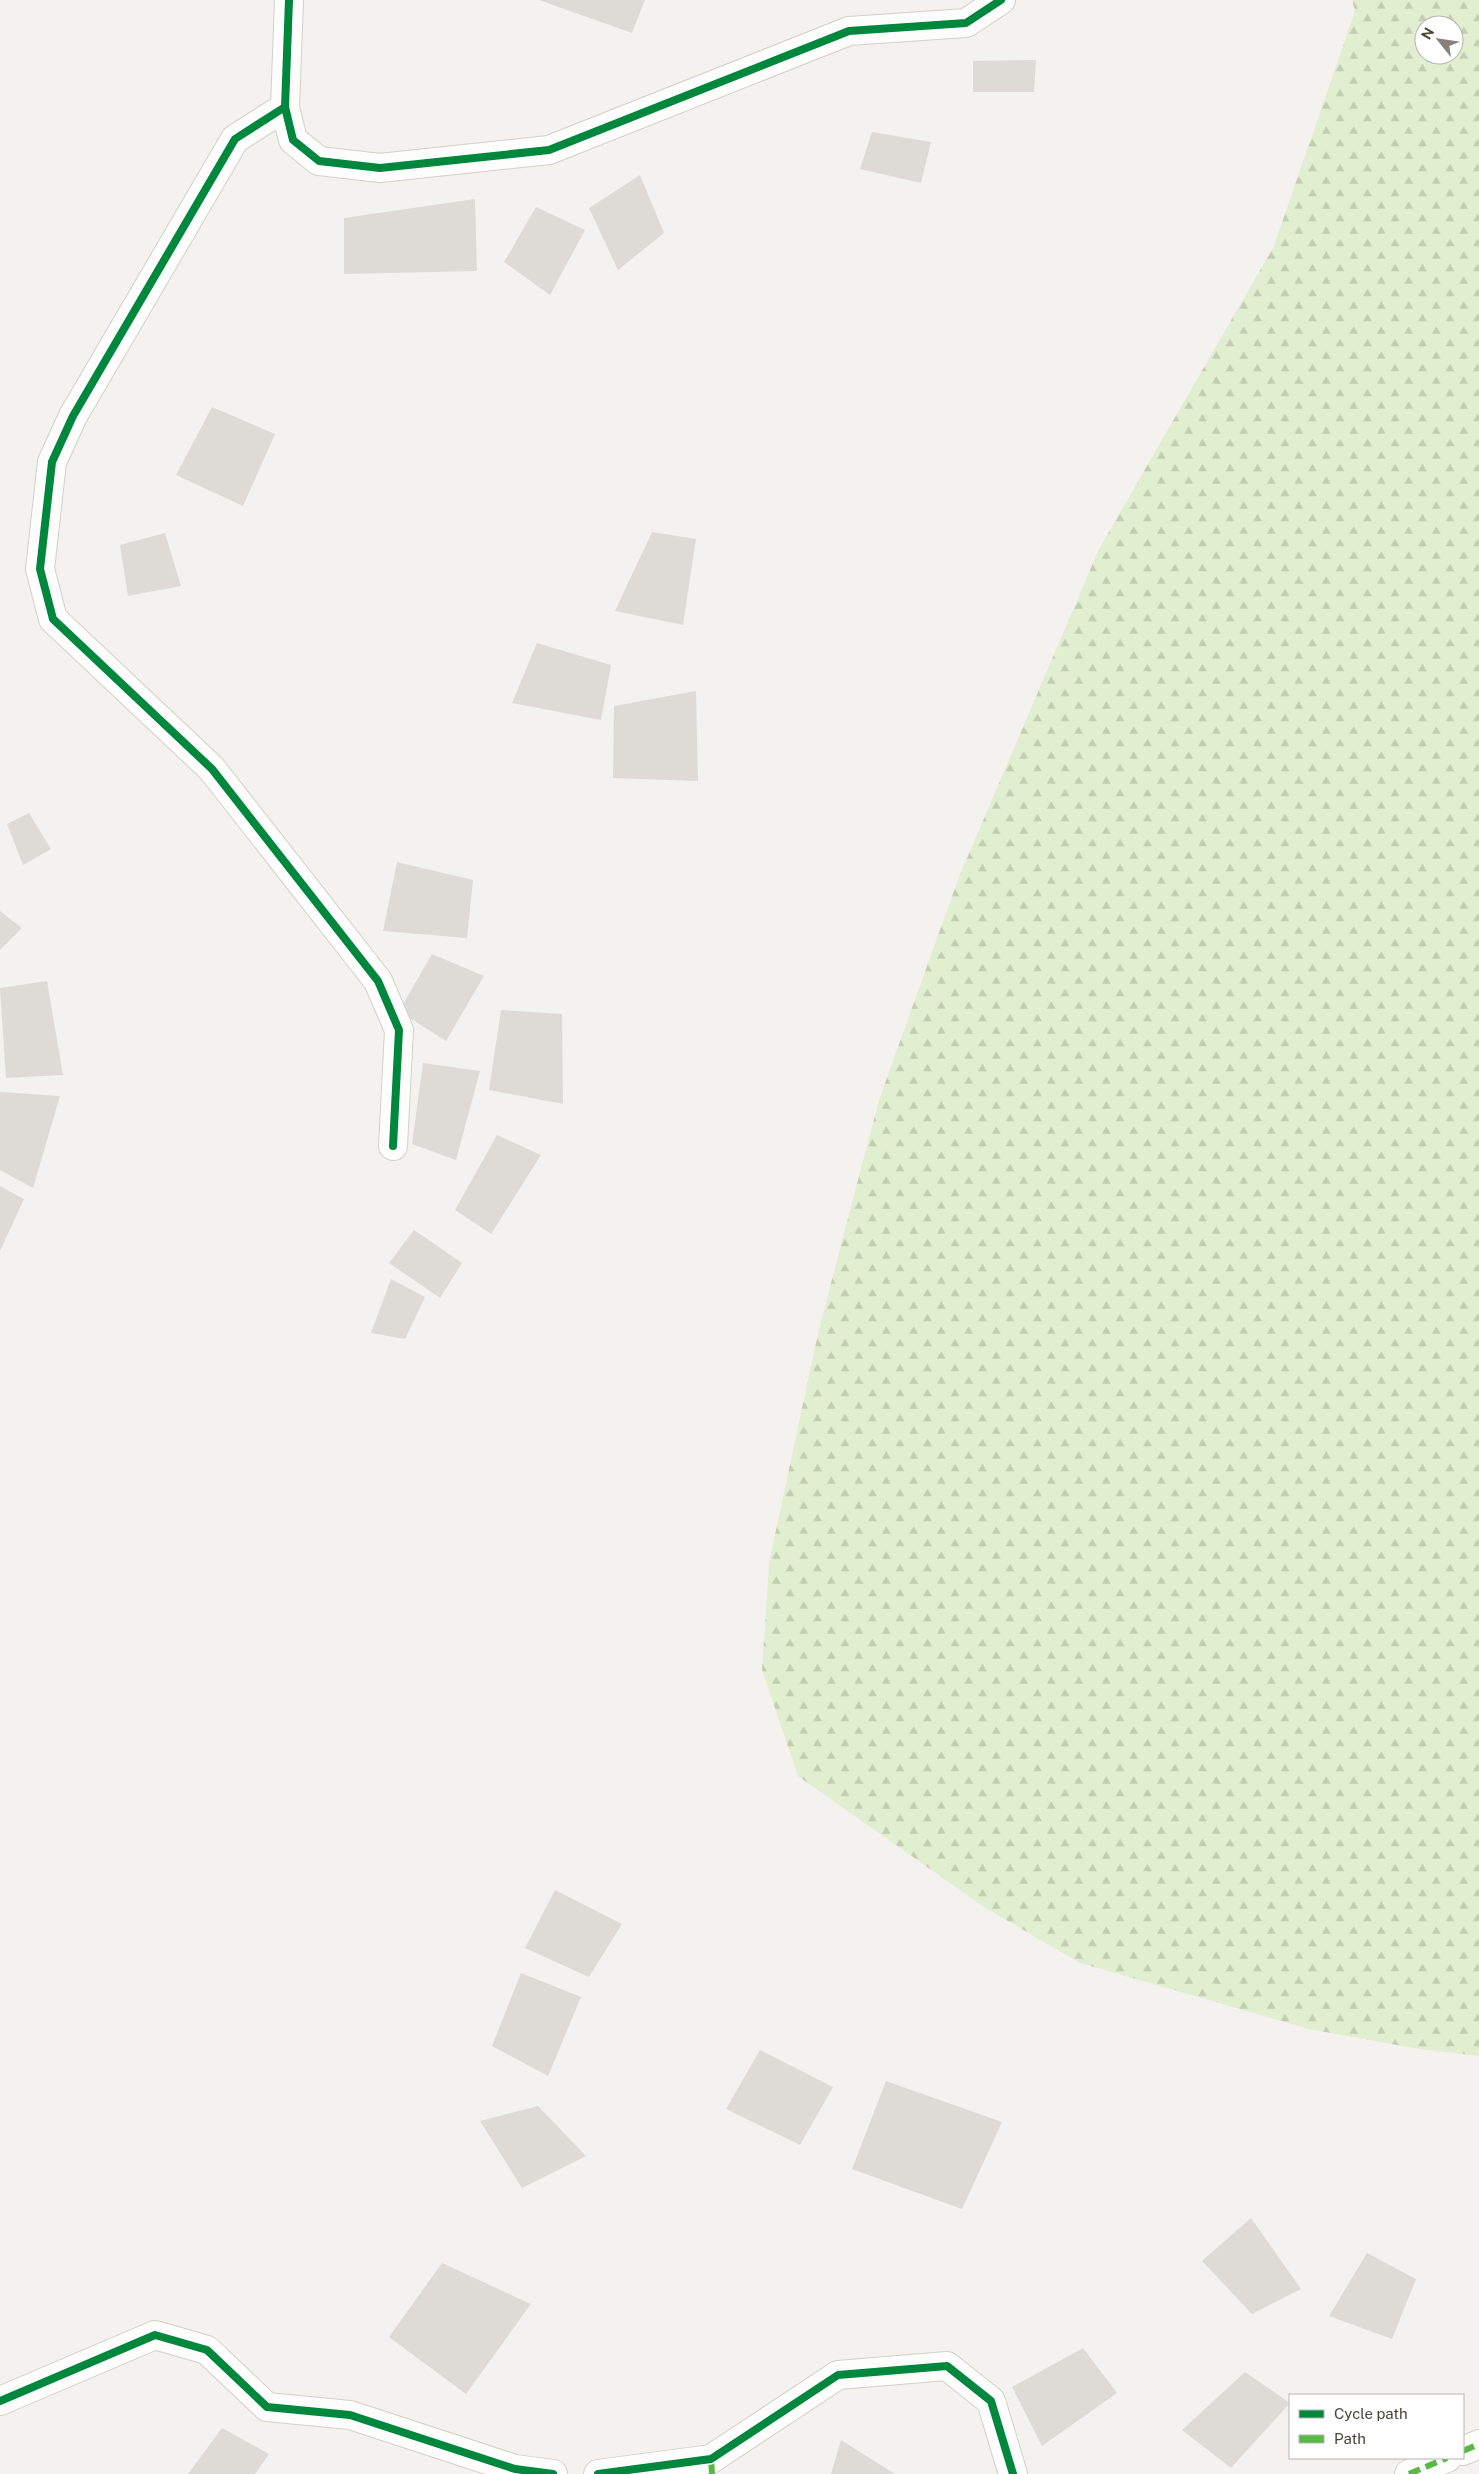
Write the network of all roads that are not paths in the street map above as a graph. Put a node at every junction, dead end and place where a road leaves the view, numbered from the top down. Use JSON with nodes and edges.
{"nodes":[{"id":1,"x":289,"y":0,"type":"edge"},
{"id":2,"x":1001,"y":0,"type":"edge"},
{"id":3,"x":285,"y":107,"type":"junction"},
{"id":4,"x":393,"y":1146,"type":"dead end"},
{"id":5,"x":0,"y":2401,"type":"edge"},
{"id":6,"x":1479,"y":2444,"type":"edge"},
{"id":7,"x":1464,"y":2451,"type":"edge"},
{"id":8,"x":1445,"y":2459,"type":"edge"},
{"id":9,"x":712,"y":2467,"type":"edge"},
{"id":10,"x":553,"y":2474,"type":"edge"},
{"id":11,"x":598,"y":2474,"type":"edge"},
{"id":12,"x":1013,"y":2474,"type":"edge"},
{"id":13,"x":1409,"y":2474,"type":"edge"}],
"edges":[{"from":1,"to":3,"type":"street"},
{"from":2,"to":3,"type":"street"},
{"from":3,"to":4,"type":"street"},
{"from":5,"to":10,"type":"street"},
{"from":6,"to":7,"type":"street"},
{"from":8,"to":13,"type":"street"},
{"from":9,"to":11,"type":"street"},
{"from":9,"to":12,"type":"street"}]}
